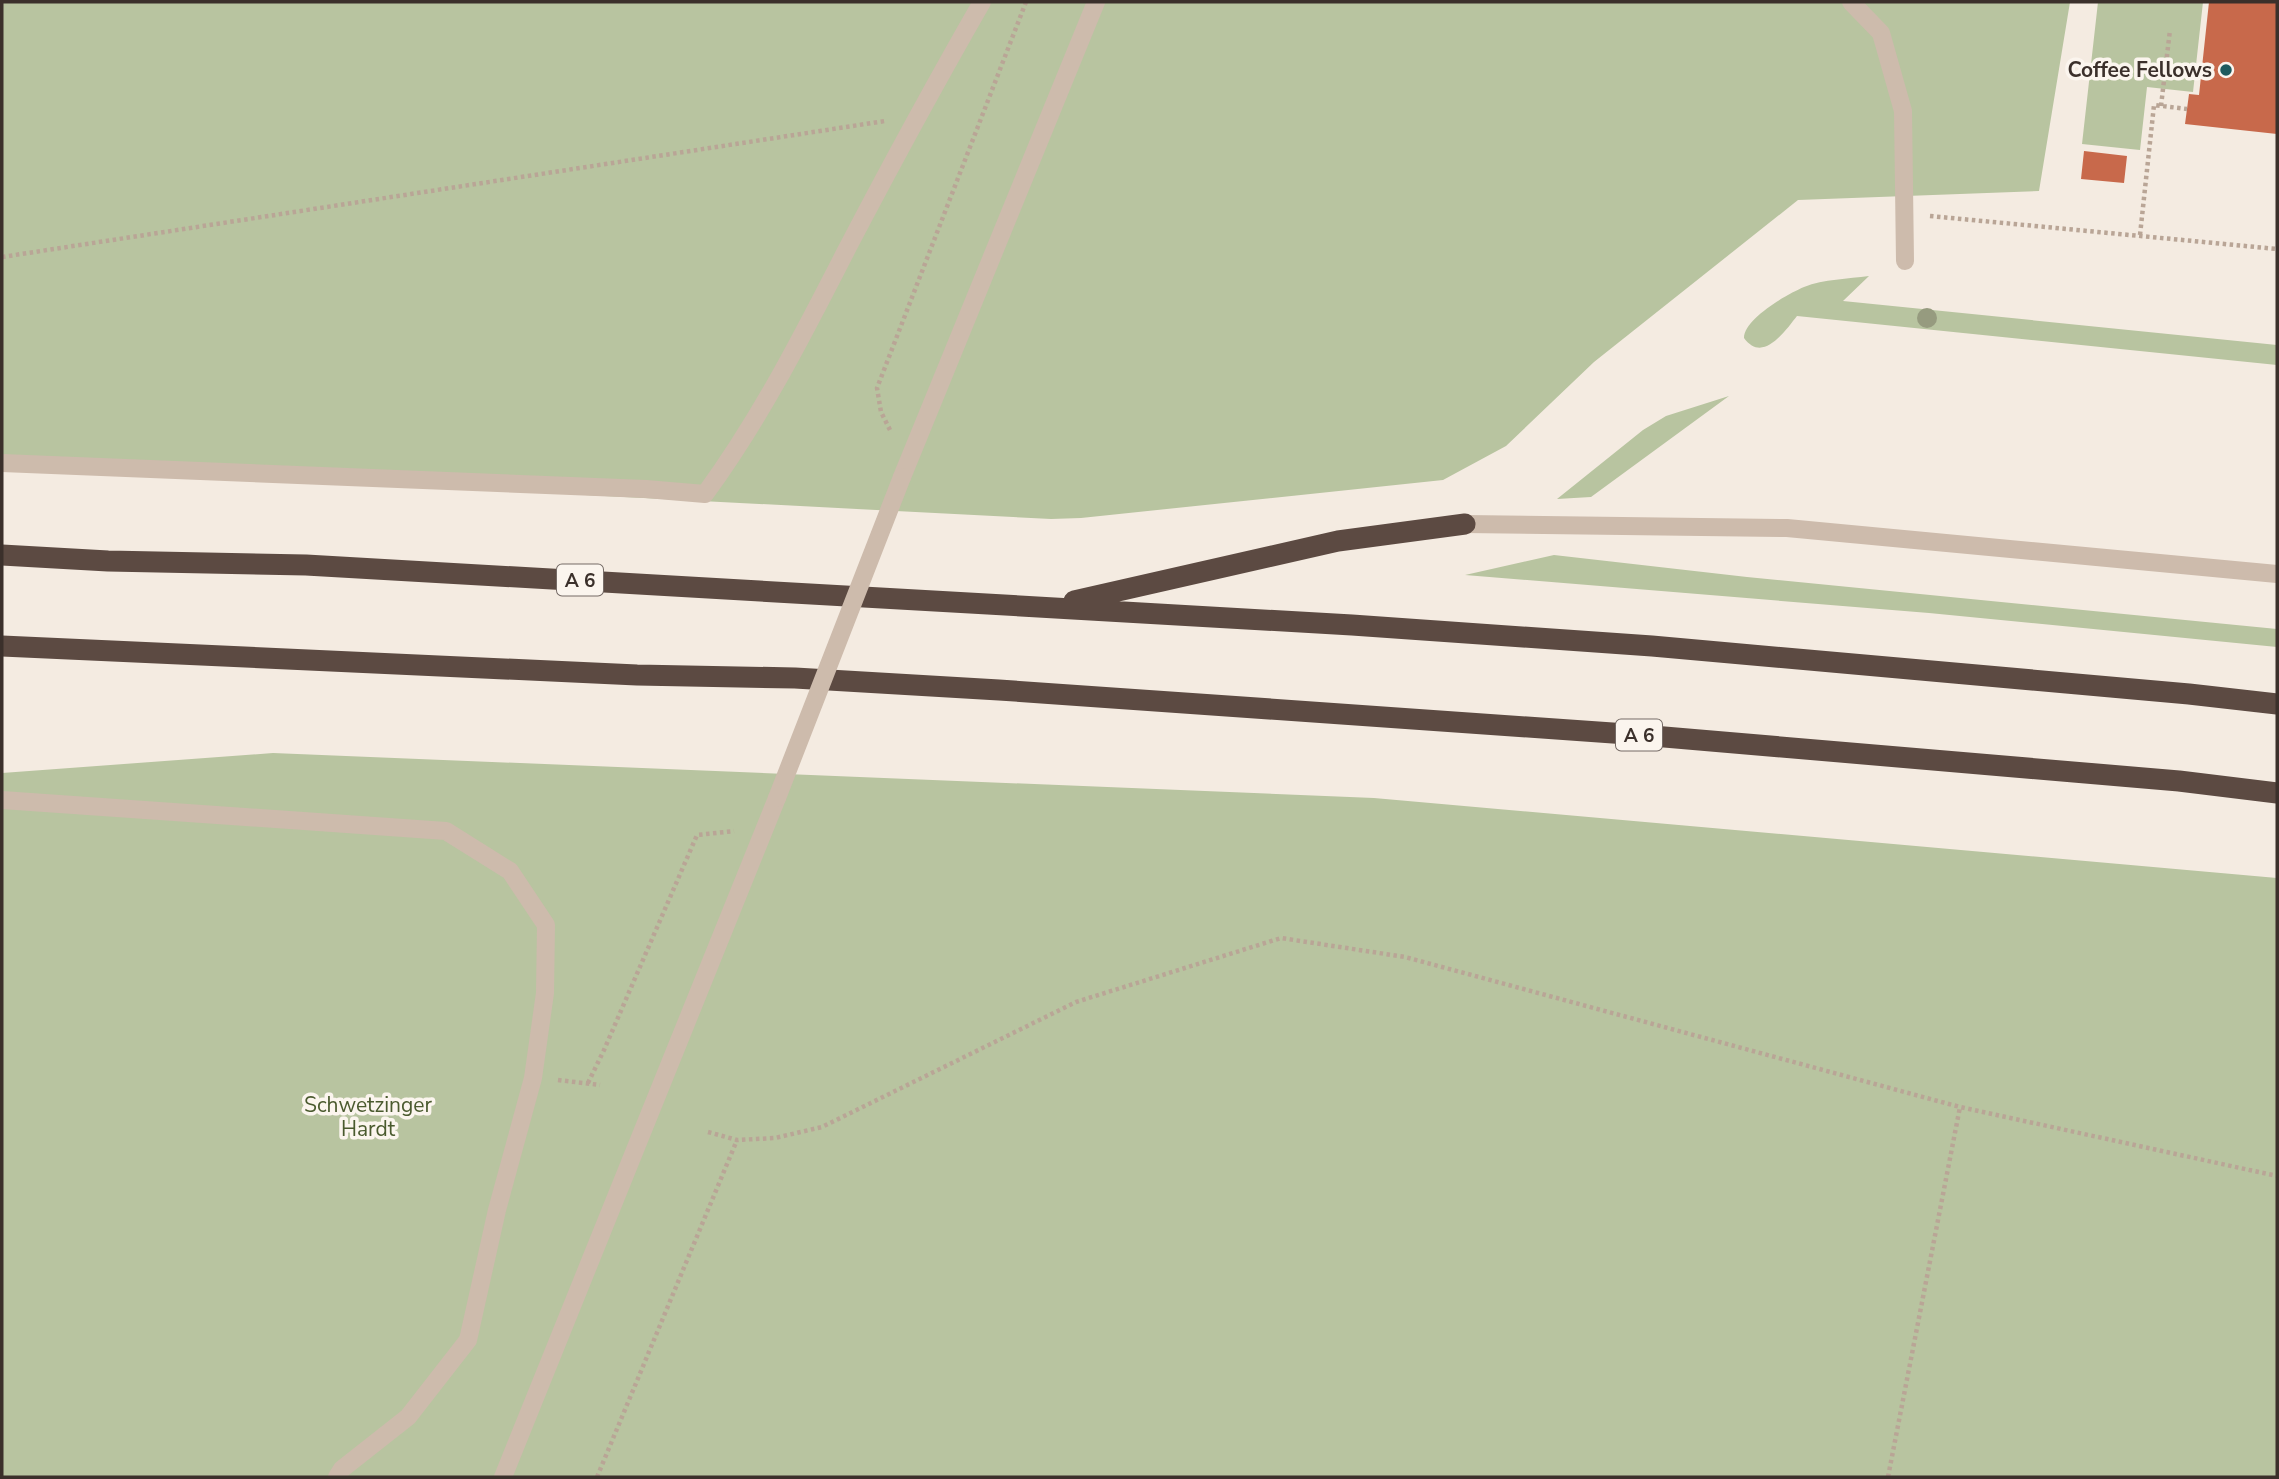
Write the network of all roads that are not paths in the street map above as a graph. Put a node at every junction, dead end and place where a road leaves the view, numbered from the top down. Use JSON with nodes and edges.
{"nodes":[{"id":1,"x":982,"y":2,"type":"edge"},
{"id":2,"x":1096,"y":2,"type":"edge"},
{"id":3,"x":1851,"y":2,"type":"edge"},
{"id":4,"x":1905,"y":261,"type":"dead end"},
{"id":5,"x":2,"y":463,"type":"edge"},
{"id":6,"x":1465,"y":524,"type":"joint"},
{"id":7,"x":2,"y":555,"type":"edge"},
{"id":8,"x":2277,"y":574,"type":"edge"},
{"id":9,"x":1052,"y":607,"type":"junction"},
{"id":10,"x":2,"y":646,"type":"edge"},
{"id":11,"x":2277,"y":704,"type":"edge"},
{"id":12,"x":2277,"y":793,"type":"edge"},
{"id":13,"x":2,"y":800,"type":"edge"},
{"id":14,"x":337,"y":1477,"type":"edge"},
{"id":15,"x":503,"y":1477,"type":"edge"}],
"edges":[{"from":1,"to":5,"type":"lane"},
{"from":2,"to":15,"type":"lane","bridge":true},
{"from":3,"to":4,"type":"lane"},
{"from":6,"to":8,"type":"lane"},
{"from":6,"to":9,"type":"highway"},
{"from":7,"to":9,"type":"highway","number":"A 6"},
{"from":9,"to":11,"type":"highway","number":"A 6"},
{"from":10,"to":12,"type":"highway","number":"A 6"},
{"from":13,"to":14,"type":"lane"}]}
